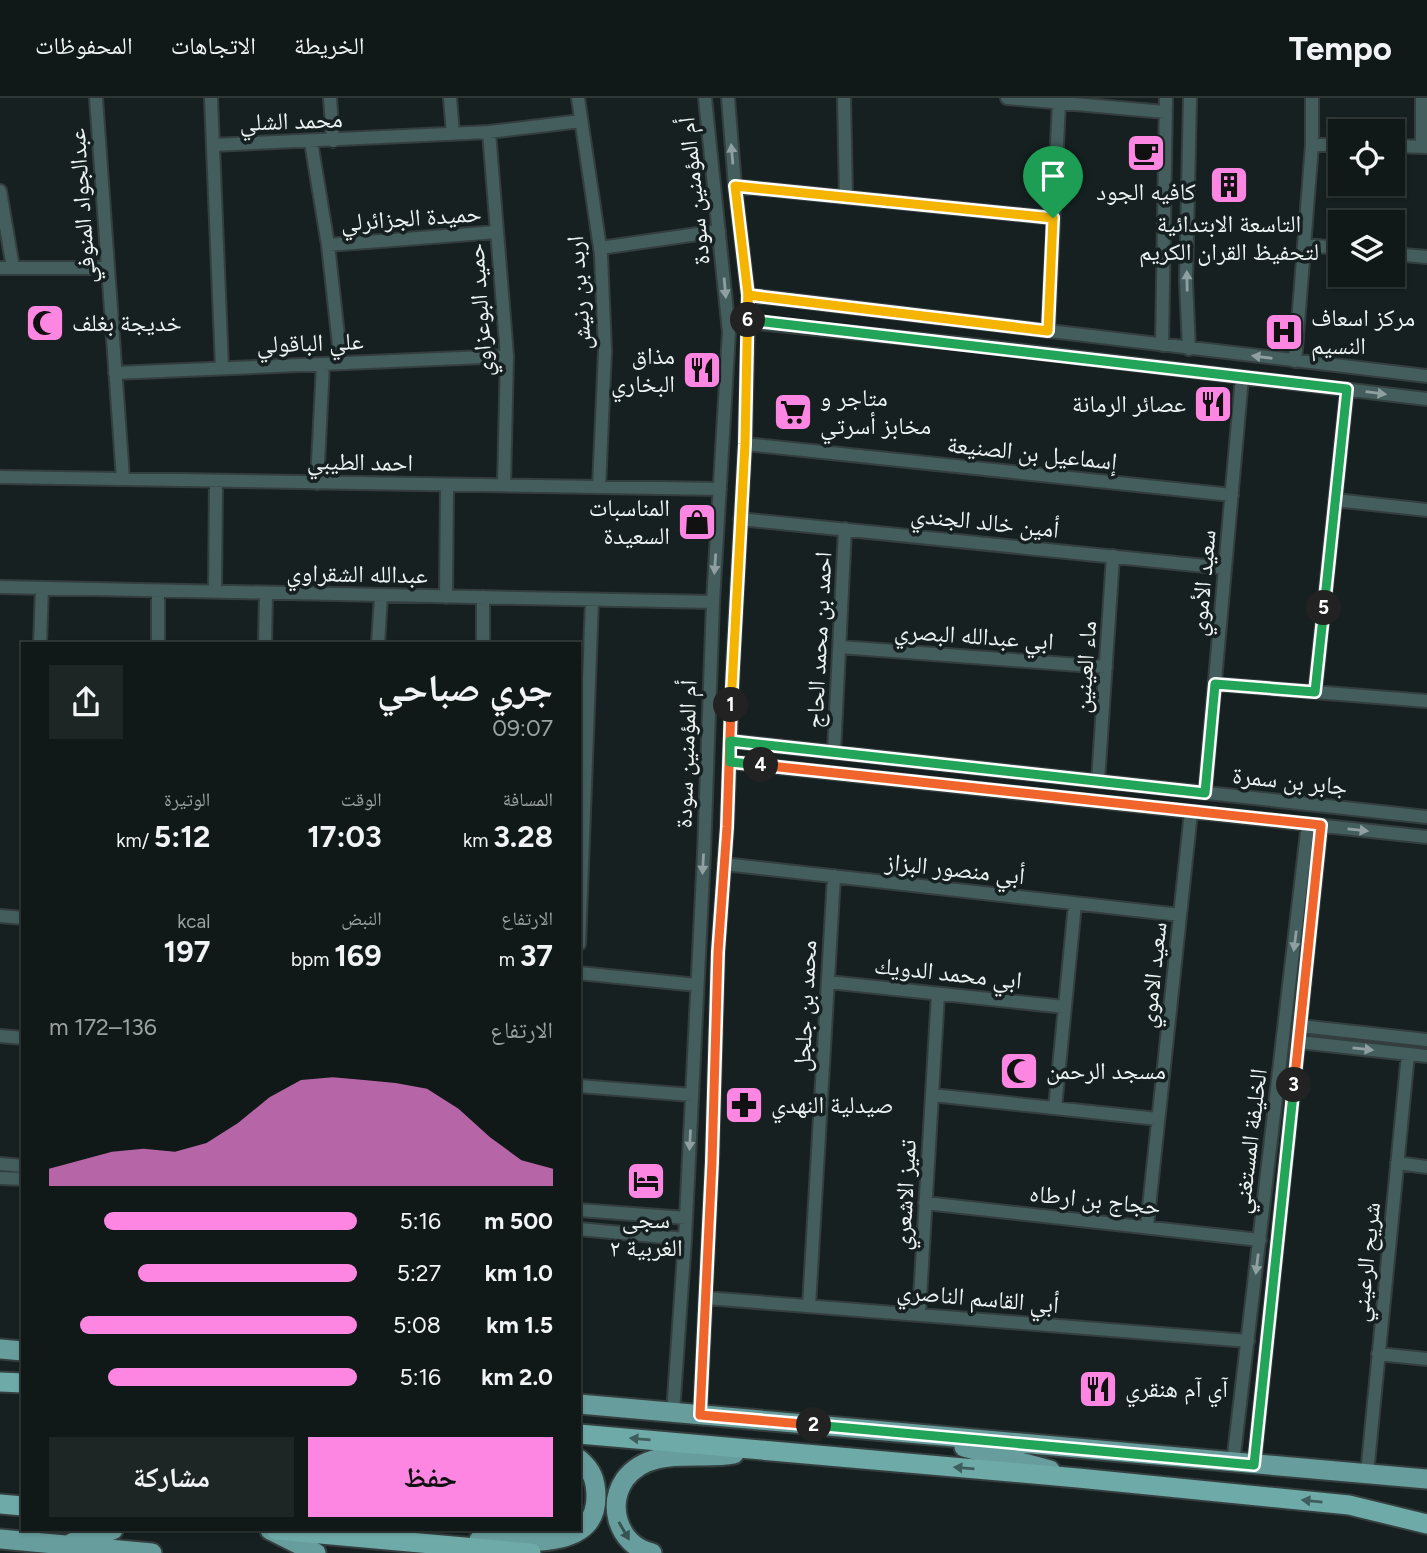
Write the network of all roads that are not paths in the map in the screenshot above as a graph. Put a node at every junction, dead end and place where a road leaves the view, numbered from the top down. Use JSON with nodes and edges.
{"nodes":[{"id":1,"x":96,"y":98,"type":"edge"},
{"id":2,"x":211,"y":98,"type":"edge"},
{"id":3,"x":330,"y":98,"type":"edge"},
{"id":4,"x":450,"y":98,"type":"edge"},
{"id":5,"x":578,"y":98,"type":"edge"},
{"id":6,"x":705,"y":98,"type":"edge"},
{"id":7,"x":728,"y":98,"type":"edge"},
{"id":8,"x":844,"y":98,"type":"edge"},
{"id":9,"x":1007,"y":98,"type":"edge"},
{"id":10,"x":1166,"y":98,"type":"edge"},
{"id":11,"x":1190,"y":98,"type":"edge"},
{"id":12,"x":1312,"y":98,"type":"edge"},
{"id":13,"x":1422,"y":98,"type":"edge"},
{"id":14,"x":1059,"y":103,"type":"junction"},
{"id":15,"x":1166,"y":112,"type":"junction"},
{"id":16,"x":581,"y":121,"type":"junction"},
{"id":17,"x":489,"y":132,"type":"junction"},
{"id":18,"x":453,"y":134,"type":"junction"},
{"id":19,"x":333,"y":141,"type":"junction"},
{"id":20,"x":311,"y":142,"type":"junction"},
{"id":21,"x":213,"y":145,"type":"junction"},
{"id":22,"x":1312,"y":145,"type":"junction"},
{"id":23,"x":1328,"y":145,"type":"edge"},
{"id":24,"x":1405,"y":146,"type":"edge"},
{"id":25,"x":1424,"y":147,"type":"edge"},
{"id":26,"x":735,"y":186,"type":"junction"},
{"id":27,"x":0,"y":191,"type":"edge"},
{"id":28,"x":846,"y":196,"type":"junction"},
{"id":29,"x":1053,"y":218,"type":"junction"},
{"id":30,"x":719,"y":231,"type":"junction"},
{"id":31,"x":497,"y":232,"type":"junction"},
{"id":32,"x":328,"y":245,"type":"junction"},
{"id":33,"x":1304,"y":245,"type":"junction"},
{"id":34,"x":1328,"y":247,"type":"edge"},
{"id":35,"x":600,"y":248,"type":"junction"},
{"id":36,"x":1405,"y":255,"type":"edge"},
{"id":37,"x":1427,"y":257,"type":"edge"},
{"id":38,"x":7,"y":268,"type":"edge"},
{"id":39,"x":107,"y":268,"type":"junction"},
{"id":40,"x":748,"y":295,"type":"junction"},
{"id":41,"x":748,"y":322,"type":"junction"},
{"id":42,"x":1048,"y":331,"type":"junction"},
{"id":43,"x":1162,"y":345,"type":"junction"},
{"id":44,"x":1189,"y":349,"type":"junction"},
{"id":45,"x":507,"y":356,"type":"junction"},
{"id":46,"x":1295,"y":361,"type":"junction"},
{"id":47,"x":341,"y":363,"type":"junction"},
{"id":48,"x":323,"y":364,"type":"junction"},
{"id":49,"x":222,"y":368,"type":"junction"},
{"id":50,"x":115,"y":373,"type":"junction"},
{"id":51,"x":1427,"y":376,"type":"edge"},
{"id":52,"x":1242,"y":377,"type":"junction"},
{"id":53,"x":1347,"y":389,"type":"junction"},
{"id":54,"x":1427,"y":399,"type":"edge"},
{"id":55,"x":745,"y":444,"type":"junction"},
{"id":56,"x":0,"y":477,"type":"edge"},
{"id":57,"x":123,"y":479,"type":"junction"},
{"id":58,"x":216,"y":481,"type":"junction"},
{"id":59,"x":317,"y":482,"type":"junction"},
{"id":60,"x":447,"y":485,"type":"junction"},
{"id":61,"x":504,"y":485,"type":"junction"},
{"id":62,"x":599,"y":487,"type":"junction"},
{"id":63,"x":720,"y":489,"type":"junction"},
{"id":64,"x":1232,"y":495,"type":"junction"},
{"id":65,"x":1335,"y":500,"type":"junction"},
{"id":66,"x":1427,"y":510,"type":"edge"},
{"id":67,"x":740,"y":519,"type":"junction"},
{"id":68,"x":845,"y":529,"type":"junction"},
{"id":69,"x":1112,"y":556,"type":"junction"},
{"id":70,"x":1225,"y":568,"type":"junction"},
{"id":71,"x":0,"y":587,"type":"edge"},
{"id":72,"x":42,"y":588,"type":"junction"},
{"id":73,"x":158,"y":591,"type":"junction"},
{"id":74,"x":215,"y":592,"type":"junction"},
{"id":75,"x":266,"y":593,"type":"junction"},
{"id":76,"x":381,"y":595,"type":"junction"},
{"id":77,"x":446,"y":597,"type":"junction"},
{"id":78,"x":483,"y":597,"type":"junction"},
{"id":79,"x":592,"y":600,"type":"junction"},
{"id":80,"x":713,"y":602,"type":"junction"},
{"id":81,"x":40,"y":642,"type":"edge"},
{"id":82,"x":158,"y":642,"type":"edge"},
{"id":83,"x":265,"y":642,"type":"edge"},
{"id":84,"x":378,"y":642,"type":"edge"},
{"id":85,"x":483,"y":642,"type":"edge"},
{"id":86,"x":839,"y":647,"type":"junction"},
{"id":87,"x":1106,"y":667,"type":"junction"},
{"id":88,"x":1215,"y":684,"type":"junction"},
{"id":89,"x":1315,"y":692,"type":"junction"},
{"id":90,"x":1427,"y":701,"type":"edge"},
{"id":91,"x":583,"y":733,"type":"edge"},
{"id":92,"x":730,"y":741,"type":"junction"},
{"id":93,"x":834,"y":752,"type":"junction"},
{"id":94,"x":730,"y":762,"type":"junction"},
{"id":95,"x":1098,"y":781,"type":"junction"},
{"id":96,"x":1205,"y":793,"type":"junction"},
{"id":97,"x":1191,"y":812,"type":"junction"},
{"id":98,"x":1427,"y":817,"type":"edge"},
{"id":99,"x":582,"y":822,"type":"edge"},
{"id":100,"x":1315,"y":825,"type":"junction"},
{"id":101,"x":1427,"y":837,"type":"edge"},
{"id":102,"x":581,"y":863,"type":"edge"},
{"id":103,"x":724,"y":864,"type":"junction"},
{"id":104,"x":834,"y":876,"type":"junction"},
{"id":105,"x":1075,"y":904,"type":"junction"},
{"id":106,"x":1180,"y":915,"type":"junction"},
{"id":107,"x":0,"y":916,"type":"edge"},
{"id":108,"x":21,"y":918,"type":"edge"},
{"id":109,"x":581,"y":973,"type":"edge"},
{"id":110,"x":828,"y":982,"type":"junction"},
{"id":111,"x":697,"y":985,"type":"junction"},
{"id":112,"x":938,"y":993,"type":"junction"},
{"id":113,"x":1065,"y":1007,"type":"junction"},
{"id":114,"x":1300,"y":1026,"type":"junction"},
{"id":115,"x":0,"y":1036,"type":"edge"},
{"id":116,"x":21,"y":1038,"type":"edge"},
{"id":117,"x":1427,"y":1040,"type":"edge"},
{"id":118,"x":1298,"y":1042,"type":"junction"},
{"id":119,"x":1408,"y":1054,"type":"junction"},
{"id":120,"x":1427,"y":1056,"type":"edge"},
{"id":121,"x":581,"y":1086,"type":"edge"},
{"id":122,"x":692,"y":1095,"type":"junction"},
{"id":123,"x":932,"y":1095,"type":"junction"},
{"id":124,"x":1055,"y":1108,"type":"junction"},
{"id":125,"x":1158,"y":1119,"type":"junction"},
{"id":126,"x":0,"y":1164,"type":"edge"},
{"id":127,"x":1397,"y":1164,"type":"junction"},
{"id":128,"x":21,"y":1166,"type":"edge"},
{"id":129,"x":1427,"y":1167,"type":"edge"},
{"id":130,"x":0,"y":1178,"type":"edge"},
{"id":131,"x":21,"y":1179,"type":"edge"},
{"id":132,"x":925,"y":1203,"type":"junction"},
{"id":133,"x":581,"y":1210,"type":"edge"},
{"id":134,"x":686,"y":1218,"type":"junction"},
{"id":135,"x":1147,"y":1226,"type":"junction"},
{"id":136,"x":581,"y":1229,"type":"edge"},
{"id":137,"x":685,"y":1240,"type":"junction"},
{"id":138,"x":1260,"y":1240,"type":"junction"},
{"id":139,"x":706,"y":1298,"type":"junction"},
{"id":140,"x":809,"y":1306,"type":"junction"},
{"id":141,"x":919,"y":1314,"type":"junction"},
{"id":142,"x":1248,"y":1341,"type":"junction"},
{"id":143,"x":0,"y":1349,"type":"edge"},
{"id":144,"x":21,"y":1351,"type":"edge"},
{"id":145,"x":1378,"y":1354,"type":"junction"},
{"id":146,"x":1427,"y":1359,"type":"edge"},
{"id":147,"x":0,"y":1382,"type":"edge"},
{"id":148,"x":21,"y":1383,"type":"edge"},
{"id":149,"x":581,"y":1404,"type":"edge"},
{"id":150,"x":673,"y":1413,"type":"junction"},
{"id":151,"x":700,"y":1415,"type":"junction"},
{"id":152,"x":914,"y":1433,"type":"junction"},
{"id":153,"x":581,"y":1434,"type":"edge"},
{"id":154,"x":752,"y":1450,"type":"junction"},
{"id":155,"x":581,"y":1461,"type":"edge"},
{"id":156,"x":1233,"y":1463,"type":"junction"},
{"id":157,"x":1254,"y":1465,"type":"junction"},
{"id":158,"x":1367,"y":1474,"type":"junction"},
{"id":159,"x":1078,"y":1478,"type":"junction"},
{"id":160,"x":1427,"y":1479,"type":"edge"},
{"id":161,"x":0,"y":1504,"type":"edge"},
{"id":162,"x":1349,"y":1505,"type":"junction"},
{"id":163,"x":21,"y":1506,"type":"edge"},
{"id":164,"x":1427,"y":1519,"type":"edge"},
{"id":165,"x":1427,"y":1524,"type":"edge"},
{"id":166,"x":110,"y":1531,"type":"edge"},
{"id":167,"x":272,"y":1531,"type":"edge"},
{"id":168,"x":287,"y":1531,"type":"edge"},
{"id":169,"x":581,"y":1531,"type":"edge"},
{"id":170,"x":581,"y":1531,"type":"edge"},
{"id":171,"x":0,"y":1539,"type":"edge"},
{"id":172,"x":65,"y":1545,"type":"junction"},
{"id":173,"x":447,"y":1545,"type":"junction"},
{"id":174,"x":143,"y":1553,"type":"edge"},
{"id":175,"x":316,"y":1553,"type":"edge"},
{"id":176,"x":531,"y":1553,"type":"edge"},
{"id":177,"x":652,"y":1553,"type":"edge"}],
"edges":[{"from":1,"to":39,"type":"street","name":"عبدالجواد المنوفي"},
{"from":2,"to":21,"type":"street"},
{"from":3,"to":19,"type":"street"},
{"from":4,"to":18,"type":"street"},
{"from":5,"to":16,"type":"street","name":"اربد بن رنيش"},
{"from":6,"to":30,"type":"street","name":"أم المؤمنين سودة"},
{"from":26,"to":7,"type":"street","name":"أم المؤمنين سودة","one_way":true},
{"from":8,"to":28,"type":"street"},
{"from":9,"to":14,"type":"street"},
{"from":10,"to":15,"type":"street"},
{"from":44,"to":11,"type":"street","one_way":true},
{"from":12,"to":22,"type":"street"},
{"from":13,"to":25,"type":"street"},
{"from":14,"to":15,"type":"street"},
{"from":14,"to":29,"type":"street"},
{"from":15,"to":43,"type":"street"},
{"from":16,"to":17,"type":"street","name":"محمد الشلي"},
{"from":16,"to":35,"type":"street","name":"اربد بن رنيش"},
{"from":17,"to":18,"type":"street","name":"محمد الشلي"},
{"from":17,"to":31,"type":"street","name":"حميد البوعزاوي"},
{"from":18,"to":19,"type":"street","name":"محمد الشلي"},
{"from":19,"to":20,"type":"street","name":"محمد الشلي"},
{"from":20,"to":21,"type":"street","name":"محمد الشلي"},
{"from":20,"to":32,"type":"street"},
{"from":21,"to":49,"type":"street"},
{"from":22,"to":23,"type":"street"},
{"from":22,"to":33,"type":"street"},
{"from":24,"to":25,"type":"street"},
{"from":26,"to":28,"type":"street"},
{"from":26,"to":40,"type":"street","name":"أم المؤمنين سودة"},
{"from":27,"to":38,"type":"street"},
{"from":28,"to":29,"type":"street"},
{"from":29,"to":42,"type":"street"},
{"from":30,"to":35,"type":"street"},
{"from":30,"to":63,"type":"street","name":"أم المؤمنين سودة","one_way":true},
{"from":31,"to":32,"type":"street","name":"حميدة الجزائرلي"},
{"from":31,"to":45,"type":"street","name":"حميد البوعزاوي"},
{"from":32,"to":47,"type":"street"},
{"from":33,"to":34,"type":"street"},
{"from":33,"to":46,"type":"street"},
{"from":35,"to":62,"type":"street","name":"اربد بن رنيش"},
{"from":36,"to":37,"type":"street"},
{"from":38,"to":39,"type":"street"},
{"from":39,"to":50,"type":"street","name":"عبدالجواد المنوفي"},
{"from":40,"to":41,"type":"street","name":"أم المؤمنين سودة"},
{"from":40,"to":42,"type":"street"},
{"from":41,"to":52,"type":"street"},
{"from":41,"to":55,"type":"street","name":"أم المؤمنين سودة"},
{"from":42,"to":43,"type":"street"},
{"from":43,"to":44,"type":"street"},
{"from":46,"to":44,"type":"street","one_way":true},
{"from":45,"to":47,"type":"street","name":"علي الباقولي"},
{"from":45,"to":61,"type":"street","name":"حميد البوعزاوي"},
{"from":46,"to":51,"type":"street"},
{"from":47,"to":48,"type":"street","name":"علي الباقولي"},
{"from":48,"to":49,"type":"street","name":"علي الباقولي"},
{"from":48,"to":59,"type":"street"},
{"from":49,"to":50,"type":"street","name":"علي الباقولي"},
{"from":50,"to":57,"type":"street","name":"عبدالجواد المنوفي"},
{"from":52,"to":53,"type":"street"},
{"from":52,"to":64,"type":"street","name":"سعيد الأموي"},
{"from":53,"to":54,"type":"street","one_way":true},
{"from":53,"to":65,"type":"street"},
{"from":55,"to":64,"type":"street","name":"إسماعيل بن الصنيعة"},
{"from":55,"to":67,"type":"street","name":"أم المؤمنين سودة"},
{"from":56,"to":57,"type":"street","name":"احمد الطيبي"},
{"from":57,"to":58,"type":"street","name":"احمد الطيبي"},
{"from":58,"to":59,"type":"street","name":"احمد الطيبي"},
{"from":58,"to":74,"type":"street"},
{"from":59,"to":60,"type":"street","name":"احمد الطيبي"},
{"from":60,"to":61,"type":"street","name":"احمد الطيبي"},
{"from":60,"to":77,"type":"street"},
{"from":61,"to":62,"type":"street","name":"احمد الطيبي"},
{"from":62,"to":63,"type":"street","name":"احمد الطيبي"},
{"from":63,"to":80,"type":"street","name":"أم المؤمنين سودة","one_way":true},
{"from":64,"to":70,"type":"street","name":"سعيد الأموي"},
{"from":65,"to":66,"type":"street"},
{"from":65,"to":89,"type":"street"},
{"from":67,"to":68,"type":"street","name":"أمين خالد الجندي"},
{"from":67,"to":92,"type":"street","name":"أم المؤمنين سودة"},
{"from":68,"to":69,"type":"street","name":"أمين خالد الجندي"},
{"from":68,"to":86,"type":"street","name":"احمد بن محمد الحاج"},
{"from":69,"to":70,"type":"street","name":"أمين خالد الجندي"},
{"from":69,"to":87,"type":"street","name":"ماء العينين"},
{"from":70,"to":88,"type":"street","name":"سعيد الأموي"},
{"from":71,"to":72,"type":"street","name":"عبدالله الشقراوي"},
{"from":72,"to":73,"type":"street","name":"عبدالله الشقراوي"},
{"from":72,"to":81,"type":"street"},
{"from":73,"to":74,"type":"street","name":"عبدالله الشقراوي"},
{"from":73,"to":82,"type":"street"},
{"from":74,"to":75,"type":"street","name":"عبدالله الشقراوي"},
{"from":75,"to":76,"type":"street","name":"عبدالله الشقراوي"},
{"from":75,"to":83,"type":"street"},
{"from":76,"to":77,"type":"street","name":"عبدالله الشقراوي"},
{"from":76,"to":84,"type":"street"},
{"from":77,"to":78,"type":"street","name":"عبدالله الشقراوي"},
{"from":78,"to":79,"type":"street","name":"عبدالله الشقراوي"},
{"from":78,"to":85,"type":"street"},
{"from":79,"to":80,"type":"street","name":"عبدالله الشقراوي"},
{"from":79,"to":91,"type":"street"},
{"from":80,"to":111,"type":"street","name":"أم المؤمنين سودة","one_way":true},
{"from":86,"to":87,"type":"street","name":"ابي عبدالله البصري"},
{"from":86,"to":93,"type":"street","name":"احمد بن محمد الحاج"},
{"from":87,"to":95,"type":"street","name":"ماء العينين"},
{"from":88,"to":89,"type":"street"},
{"from":88,"to":96,"type":"street","name":"سعيد الأموي"},
{"from":89,"to":90,"type":"street"},
{"from":91,"to":99,"type":"street"},
{"from":92,"to":93,"type":"street","name":"جابر بن سمرة"},
{"from":92,"to":94,"type":"street","name":"أم المؤمنين سودة"},
{"from":93,"to":95,"type":"street","name":"جابر بن سمرة"},
{"from":94,"to":97,"type":"street","name":"جابر بن سمرة"},
{"from":94,"to":103,"type":"street","name":"أم المؤمنين سودة"},
{"from":95,"to":96,"type":"street","name":"جابر بن سمرة"},
{"from":96,"to":98,"type":"street","name":"جابر بن سمرة"},
{"from":97,"to":100,"type":"street","name":"جابر بن سمرة"},
{"from":97,"to":106,"type":"street","name":"سعيد الاموي"},
{"from":99,"to":102,"type":"street"},
{"from":100,"to":101,"type":"street","name":"جابر بن سمرة","one_way":true},
{"from":100,"to":114,"type":"street","name":"الخليفة المستغني"},
{"from":100,"to":138,"type":"street","name":"الخليفة المستغني","one_way":true},
{"from":103,"to":104,"type":"street","name":"أبي منصور البزاز"},
{"from":103,"to":139,"type":"street","name":"أم المؤمنين سودة"},
{"from":104,"to":105,"type":"street","name":"أبي منصور البزاز"},
{"from":104,"to":110,"type":"street","name":"محمد بن جلجل"},
{"from":105,"to":106,"type":"street","name":"أبي منصور البزاز"},
{"from":105,"to":113,"type":"street"},
{"from":106,"to":125,"type":"street","name":"سعيد الاموي"},
{"from":107,"to":108,"type":"street"},
{"from":109,"to":111,"type":"street"},
{"from":110,"to":112,"type":"street","name":"ابي محمد الدويك"},
{"from":110,"to":140,"type":"street","name":"محمد بن جلجل"},
{"from":111,"to":122,"type":"street","name":"أم المؤمنين سودة"},
{"from":112,"to":113,"type":"street","name":"ابي محمد الدويك"},
{"from":112,"to":123,"type":"street","name":"تميز الاشعري"},
{"from":113,"to":124,"type":"street"},
{"from":114,"to":117,"type":"street"},
{"from":114,"to":118,"type":"street","name":"الخليفة المستغني"},
{"from":115,"to":116,"type":"street"},
{"from":118,"to":119,"type":"street","one_way":true},
{"from":118,"to":157,"type":"street","name":"الخليفة المستغني"},
{"from":119,"to":120,"type":"street"},
{"from":119,"to":127,"type":"street","name":"شريح الرعيني"},
{"from":121,"to":122,"type":"street"},
{"from":122,"to":134,"type":"street","name":"أم المؤمنين سودة","one_way":true},
{"from":123,"to":124,"type":"street"},
{"from":123,"to":132,"type":"street","name":"تميز الاشعري"},
{"from":124,"to":125,"type":"street"},
{"from":125,"to":135,"type":"street","name":"سعيد الاموي"},
{"from":126,"to":128,"type":"street"},
{"from":127,"to":129,"type":"street"},
{"from":127,"to":145,"type":"street","name":"شريح الرعيني"},
{"from":130,"to":131,"type":"street"},
{"from":132,"to":135,"type":"street","name":"حجاج بن ارطاه"},
{"from":132,"to":141,"type":"street","name":"تميز الاشعري"},
{"from":133,"to":134,"type":"street"},
{"from":134,"to":137,"type":"street","name":"أم المؤمنين سودة"},
{"from":135,"to":138,"type":"street","name":"حجاج بن ارطاه"},
{"from":136,"to":137,"type":"street"},
{"from":137,"to":150,"type":"street","name":"أم المؤمنين سودة"},
{"from":138,"to":142,"type":"street","name":"الخليفة المستغني","one_way":true},
{"from":139,"to":140,"type":"street","name":"أبي القاسم الناصري"},
{"from":139,"to":151,"type":"street","name":"أم المؤمنين سودة"},
{"from":140,"to":141,"type":"street","name":"أبي القاسم الناصري"},
{"from":141,"to":142,"type":"street","name":"أبي القاسم الناصري"},
{"from":142,"to":156,"type":"street","name":"الخليفة المستغني"},
{"from":143,"to":144,"type":"main road"},
{"from":145,"to":146,"type":"street"},
{"from":145,"to":158,"type":"street","name":"شريح الرعيني"},
{"from":147,"to":148,"type":"highway"},
{"from":149,"to":150,"type":"main road"},
{"from":150,"to":151,"type":"main road"},
{"from":151,"to":152,"type":"main road"},
{"from":152,"to":156,"type":"main road"},
{"from":152,"to":159,"type":"main road"},
{"from":154,"to":153,"type":"highway","one_way":true},
{"from":159,"to":154,"type":"highway","one_way":true},
{"from":154,"to":177,"type":"main road","one_way":true},
{"from":155,"to":170,"type":"main road"},
{"from":156,"to":157,"type":"main road"},
{"from":157,"to":158,"type":"main road"},
{"from":158,"to":160,"type":"main road"},
{"from":162,"to":159,"type":"highway","one_way":true},
{"from":161,"to":163,"type":"highway"},
{"from":162,"to":164,"type":"main road"},
{"from":162,"to":165,"type":"highway"},
{"from":166,"to":172,"type":"main road"},
{"from":167,"to":175,"type":"main road"},
{"from":168,"to":173,"type":"highway"},
{"from":169,"to":173,"type":"main road"},
{"from":171,"to":172,"type":"main road"},
{"from":172,"to":174,"type":"main road"},
{"from":173,"to":176,"type":"highway"}]}
